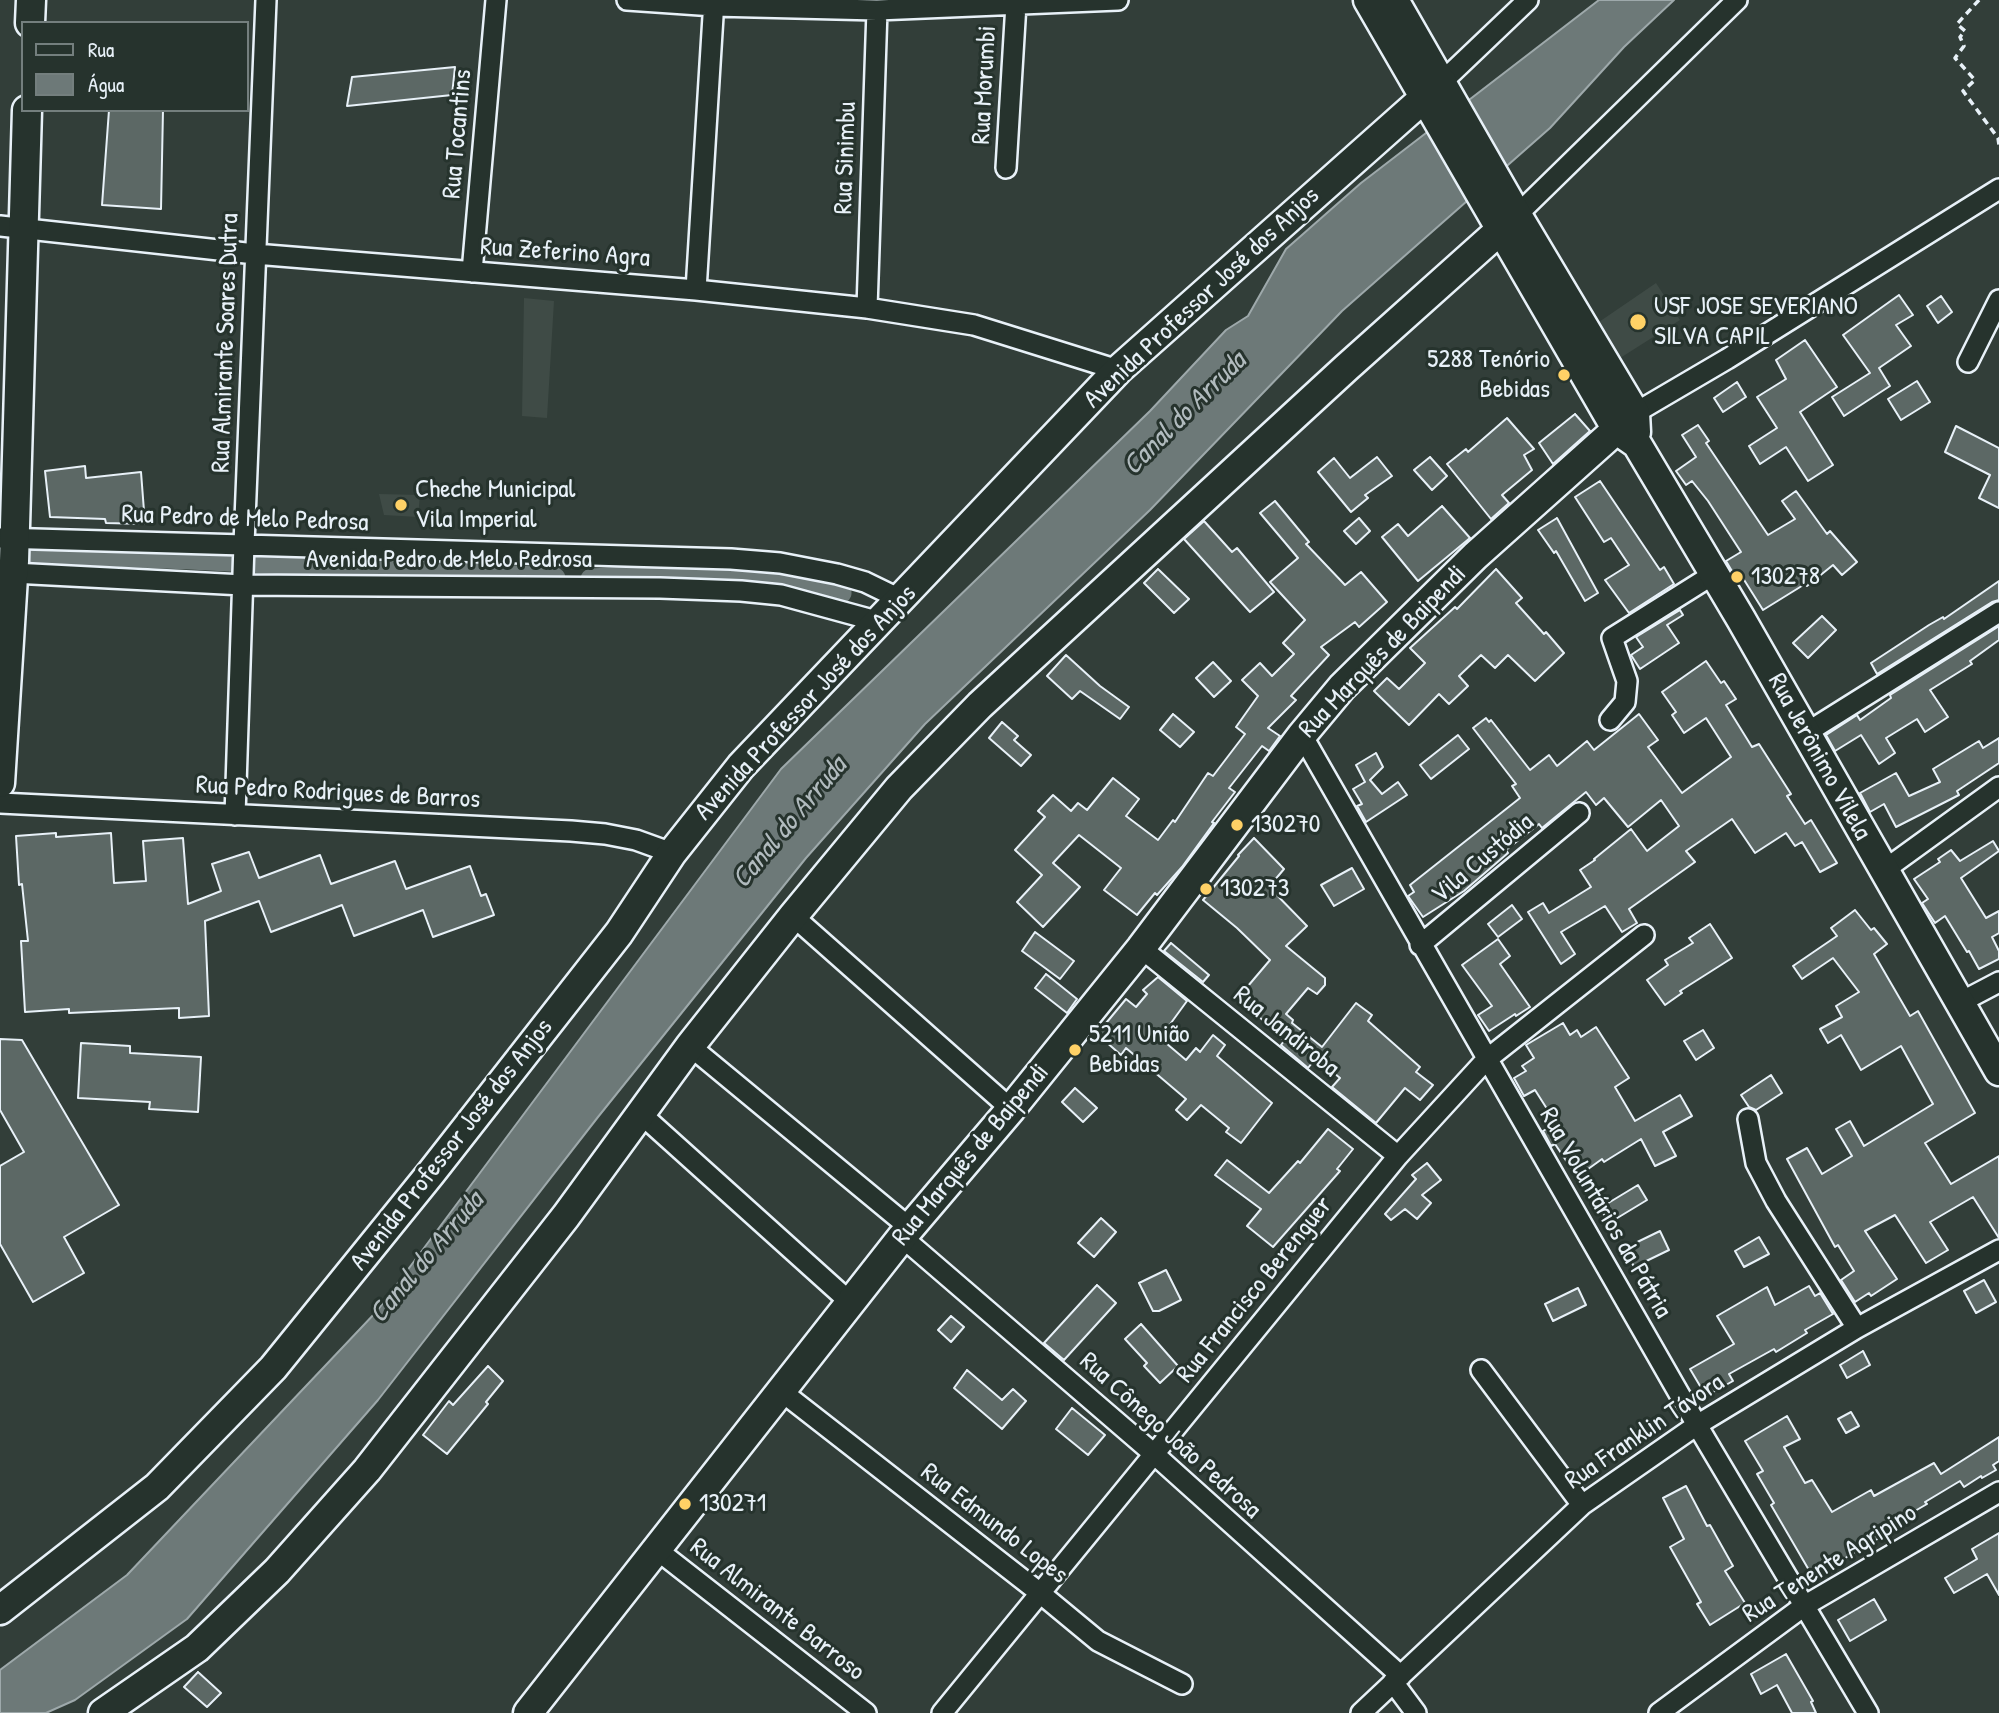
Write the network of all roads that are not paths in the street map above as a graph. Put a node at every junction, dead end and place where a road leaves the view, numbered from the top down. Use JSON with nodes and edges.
{"nodes":[{"id":1,"x":31,"y":0,"type":"edge"},
{"id":2,"x":266,"y":0,"type":"edge"},
{"id":3,"x":496,"y":0,"type":"edge"},
{"id":4,"x":627,"y":0,"type":"edge"},
{"id":5,"x":1118,"y":0,"type":"edge"},
{"id":6,"x":1368,"y":0,"type":"edge"},
{"id":7,"x":1394,"y":0,"type":"edge"},
{"id":8,"x":1528,"y":0,"type":"edge"},
{"id":9,"x":1737,"y":0,"type":"edge"},
{"id":10,"x":714,"y":3,"type":"edge"},
{"id":11,"x":1016,"y":4,"type":"junction"},
{"id":12,"x":877,"y":10,"type":"junction"},
{"id":13,"x":30,"y":21,"type":"edge"},
{"id":14,"x":1437,"y":97,"type":"junction"},
{"id":15,"x":27,"y":112,"type":"edge"},
{"id":16,"x":1006,"y":168,"type":"dead end"},
{"id":17,"x":1999,"y":189,"type":"edge"},
{"id":18,"x":1508,"y":223,"type":"junction"},
{"id":19,"x":11,"y":226,"type":"edge"},
{"id":20,"x":255,"y":254,"type":"junction"},
{"id":21,"x":472,"y":272,"type":"junction"},
{"id":22,"x":696,"y":290,"type":"junction"},
{"id":23,"x":1999,"y":300,"type":"edge"},
{"id":24,"x":867,"y":308,"type":"junction"},
{"id":25,"x":1968,"y":362,"type":"dead end"},
{"id":26,"x":1118,"y":370,"type":"junction"},
{"id":27,"x":1630,"y":429,"type":"junction"},
{"id":28,"x":244,"y":548,"type":"junction"},
{"id":29,"x":11,"y":551,"type":"edge"},
{"id":30,"x":1714,"y":573,"type":"junction"},
{"id":31,"x":243,"y":582,"type":"junction"},
{"id":32,"x":902,"y":600,"type":"junction"},
{"id":33,"x":1999,"y":612,"type":"edge"},
{"id":34,"x":880,"y":622,"type":"junction"},
{"id":35,"x":1610,"y":720,"type":"dead end"},
{"id":36,"x":1806,"y":733,"type":"junction"},
{"id":37,"x":1302,"y":735,"type":"junction"},
{"id":38,"x":0,"y":783,"type":"edge"},
{"id":39,"x":1999,"y":787,"type":"edge"},
{"id":40,"x":0,"y":803,"type":"edge"},
{"id":41,"x":1579,"y":813,"type":"dead end"},
{"id":42,"x":235,"y":815,"type":"junction"},
{"id":43,"x":671,"y":853,"type":"junction"},
{"id":44,"x":1883,"y":871,"type":"junction"},
{"id":45,"x":793,"y":915,"type":"junction"},
{"id":46,"x":1644,"y":935,"type":"dead end"},
{"id":47,"x":1420,"y":945,"type":"junction"},
{"id":48,"x":1141,"y":948,"type":"junction"},
{"id":49,"x":1999,"y":982,"type":"edge"},
{"id":50,"x":1959,"y":1003,"type":"junction"},
{"id":51,"x":690,"y":1046,"type":"junction"},
{"id":52,"x":1486,"y":1060,"type":"junction"},
{"id":53,"x":1999,"y":1071,"type":"edge"},
{"id":54,"x":1011,"y":1109,"type":"junction"},
{"id":55,"x":641,"y":1114,"type":"junction"},
{"id":56,"x":1748,"y":1119,"type":"dead end"},
{"id":57,"x":1398,"y":1156,"type":"junction"},
{"id":58,"x":906,"y":1233,"type":"junction"},
{"id":59,"x":1999,"y":1250,"type":"edge"},
{"id":60,"x":851,"y":1303,"type":"junction"},
{"id":61,"x":1857,"y":1328,"type":"junction"},
{"id":62,"x":1481,"y":1370,"type":"dead end"},
{"id":63,"x":781,"y":1391,"type":"junction"},
{"id":64,"x":1697,"y":1425,"type":"junction"},
{"id":65,"x":1154,"y":1454,"type":"junction"},
{"id":66,"x":1999,"y":1492,"type":"edge"},
{"id":67,"x":1582,"y":1505,"type":"junction"},
{"id":68,"x":656,"y":1549,"type":"junction"},
{"id":69,"x":1040,"y":1593,"type":"junction"},
{"id":70,"x":1804,"y":1606,"type":"junction"},
{"id":71,"x":0,"y":1610,"type":"edge"},
{"id":72,"x":1397,"y":1679,"type":"junction"},
{"id":73,"x":1182,"y":1684,"type":"dead end"},
{"id":74,"x":103,"y":1713,"type":"edge"},
{"id":75,"x":528,"y":1713,"type":"edge"},
{"id":76,"x":866,"y":1713,"type":"edge"},
{"id":77,"x":942,"y":1713,"type":"edge"},
{"id":78,"x":1361,"y":1713,"type":"edge"},
{"id":79,"x":1416,"y":1713,"type":"edge"},
{"id":80,"x":1659,"y":1713,"type":"edge"},
{"id":81,"x":1868,"y":1713,"type":"edge"}],
"edges":[{"from":1,"to":13,"type":"main road"},
{"from":2,"to":20,"type":"street","name":"Rua Almirante Soares Dutra"},
{"from":3,"to":21,"type":"street","name":"Rua Tocantins"},
{"from":4,"to":10,"type":"street"},
{"from":5,"to":11,"type":"street"},
{"from":6,"to":14,"type":"main road"},
{"from":7,"to":14,"type":"main road"},
{"from":8,"to":14,"type":"street","name":"Avenida Professor José dos Anjos"},
{"from":9,"to":18,"type":"street"},
{"from":10,"to":12,"type":"street"},
{"from":10,"to":22,"type":"street"},
{"from":11,"to":12,"type":"street"},
{"from":11,"to":16,"type":"street","name":"Rua Morumbi"},
{"from":12,"to":24,"type":"street","name":"Rua Sinimbu"},
{"from":14,"to":18,"type":"main road","name":"Rua Jerônimo Vilela"},
{"from":14,"to":26,"type":"main road","name":"Avenida Professor José dos Anjos"},
{"from":15,"to":19,"type":"main road"},
{"from":17,"to":27,"type":"street","name":"Rua Marquês de Baipendi"},
{"from":18,"to":27,"type":"main road","name":"Rua Jerônimo Vilela"},
{"from":18,"to":45,"type":"main road"},
{"from":19,"to":20,"type":"street","name":"Rua Zeferino Agra"},
{"from":19,"to":29,"type":"main road"},
{"from":20,"to":21,"type":"street","name":"Rua Zeferino Agra"},
{"from":20,"to":28,"type":"street","name":"Rua Almirante Soares Dutra"},
{"from":21,"to":22,"type":"street","name":"Rua Zeferino Agra"},
{"from":22,"to":24,"type":"street","name":"Rua Zeferino Agra"},
{"from":23,"to":25,"type":"street"},
{"from":24,"to":26,"type":"street","name":"Rua Zeferino Agra"},
{"from":26,"to":32,"type":"main road","name":"Avenida Professor José dos Anjos"},
{"from":27,"to":30,"type":"main road","name":"Rua Jerônimo Vilela"},
{"from":27,"to":37,"type":"main road","name":"Rua Marquês de Baipendi"},
{"from":28,"to":29,"type":"street","name":"Rua Pedro de Melo Pedrosa"},
{"from":28,"to":31,"type":"street","name":"Rua Almirante Soares Dutra"},
{"from":28,"to":32,"type":"street","name":"Rua Pedro de Melo Pedrosa"},
{"from":29,"to":31,"type":"street","name":"Avenida Pedro de Melo Pedrosa"},
{"from":29,"to":38,"type":"main road"},
{"from":30,"to":35,"type":"street"},
{"from":30,"to":36,"type":"main road","name":"Rua Jerônimo Vilela"},
{"from":31,"to":34,"type":"street","name":"Avenida Pedro de Melo Pedrosa"},
{"from":31,"to":42,"type":"street","name":"Rua Almirante Soares Dutra"},
{"from":32,"to":34,"type":"main road","name":"Avenida Professor José dos Anjos"},
{"from":33,"to":36,"type":"street"},
{"from":34,"to":43,"type":"main road","name":"Avenida Professor José dos Anjos"},
{"from":36,"to":44,"type":"main road","name":"Rua Jerônimo Vilela"},
{"from":37,"to":47,"type":"street","name":"Rua Voluntários da Pátria"},
{"from":37,"to":48,"type":"main road","name":"Rua Marquês de Baipendi"},
{"from":39,"to":44,"type":"street"},
{"from":40,"to":42,"type":"street","name":"Rua Pedro Rodrigues de Barros"},
{"from":41,"to":47,"type":"street","name":"Vila Custódia"},
{"from":42,"to":43,"type":"street","name":"Rua Pedro Rodrigues de Barros"},
{"from":43,"to":71,"type":"main road","name":"Avenida Professor José dos Anjos"},
{"from":44,"to":50,"type":"main road","name":"Rua Jerônimo Vilela"},
{"from":45,"to":51,"type":"main road"},
{"from":45,"to":54,"type":"street"},
{"from":46,"to":52,"type":"street","name":"Rua Francisco Berenguer"},
{"from":47,"to":52,"type":"street","name":"Rua Voluntários da Pátria"},
{"from":48,"to":54,"type":"main road","name":"Rua Marquês de Baipendi"},
{"from":48,"to":57,"type":"street","name":"Rua Jandiroba"},
{"from":49,"to":50,"type":"street"},
{"from":50,"to":53,"type":"main road","name":"Rua Jerônimo Vilela"},
{"from":51,"to":55,"type":"main road"},
{"from":51,"to":58,"type":"street","name":"Rua Cônego João Pedrosa"},
{"from":52,"to":57,"type":"street","name":"Rua Francisco Berenguer"},
{"from":52,"to":64,"type":"street","name":"Rua Voluntários da Pátria"},
{"from":54,"to":58,"type":"main road","name":"Rua Marquês de Baipendi"},
{"from":55,"to":60,"type":"street"},
{"from":55,"to":74,"type":"main road"},
{"from":56,"to":61,"type":"street"},
{"from":57,"to":65,"type":"street","name":"Rua Francisco Berenguer"},
{"from":58,"to":60,"type":"main road","name":"Rua Marquês de Baipendi"},
{"from":58,"to":65,"type":"street","name":"Rua Cônego João Pedrosa"},
{"from":59,"to":61,"type":"street","name":"Rua Franklin Távora"},
{"from":60,"to":63,"type":"main road","name":"Rua Marquês de Baipendi"},
{"from":61,"to":64,"type":"street","name":"Rua Franklin Távora"},
{"from":62,"to":67,"type":"street"},
{"from":63,"to":68,"type":"main road","name":"Rua Marquês de Baipendi"},
{"from":63,"to":69,"type":"street","name":"Rua Edmundo Lopes"},
{"from":64,"to":67,"type":"street","name":"Rua Franklin Távora"},
{"from":64,"to":70,"type":"street","name":"Rua Voluntários da Pátria"},
{"from":65,"to":69,"type":"street","name":"Rua Francisco Berenguer"},
{"from":65,"to":72,"type":"street","name":"Rua Cônego João Pedrosa"},
{"from":66,"to":70,"type":"street","name":"Rua Tenente Agripino"},
{"from":67,"to":72,"type":"street","name":"Rua Franklin Távora"},
{"from":68,"to":75,"type":"main road","name":"Rua Marquês de Baipendi"},
{"from":68,"to":76,"type":"street","name":"Rua Almirante Barroso"},
{"from":69,"to":73,"type":"street","name":"Rua Edmundo Lopes"},
{"from":69,"to":77,"type":"street","name":"Rua Francisco Berenguer"},
{"from":70,"to":80,"type":"street","name":"Rua Tenente Agripino"},
{"from":70,"to":81,"type":"street","name":"Rua Voluntários da Pátria"},
{"from":72,"to":78,"type":"street","name":"Rua Franklin Távora"},
{"from":72,"to":79,"type":"street","name":"Rua Cônego João Pedrosa"}]}
